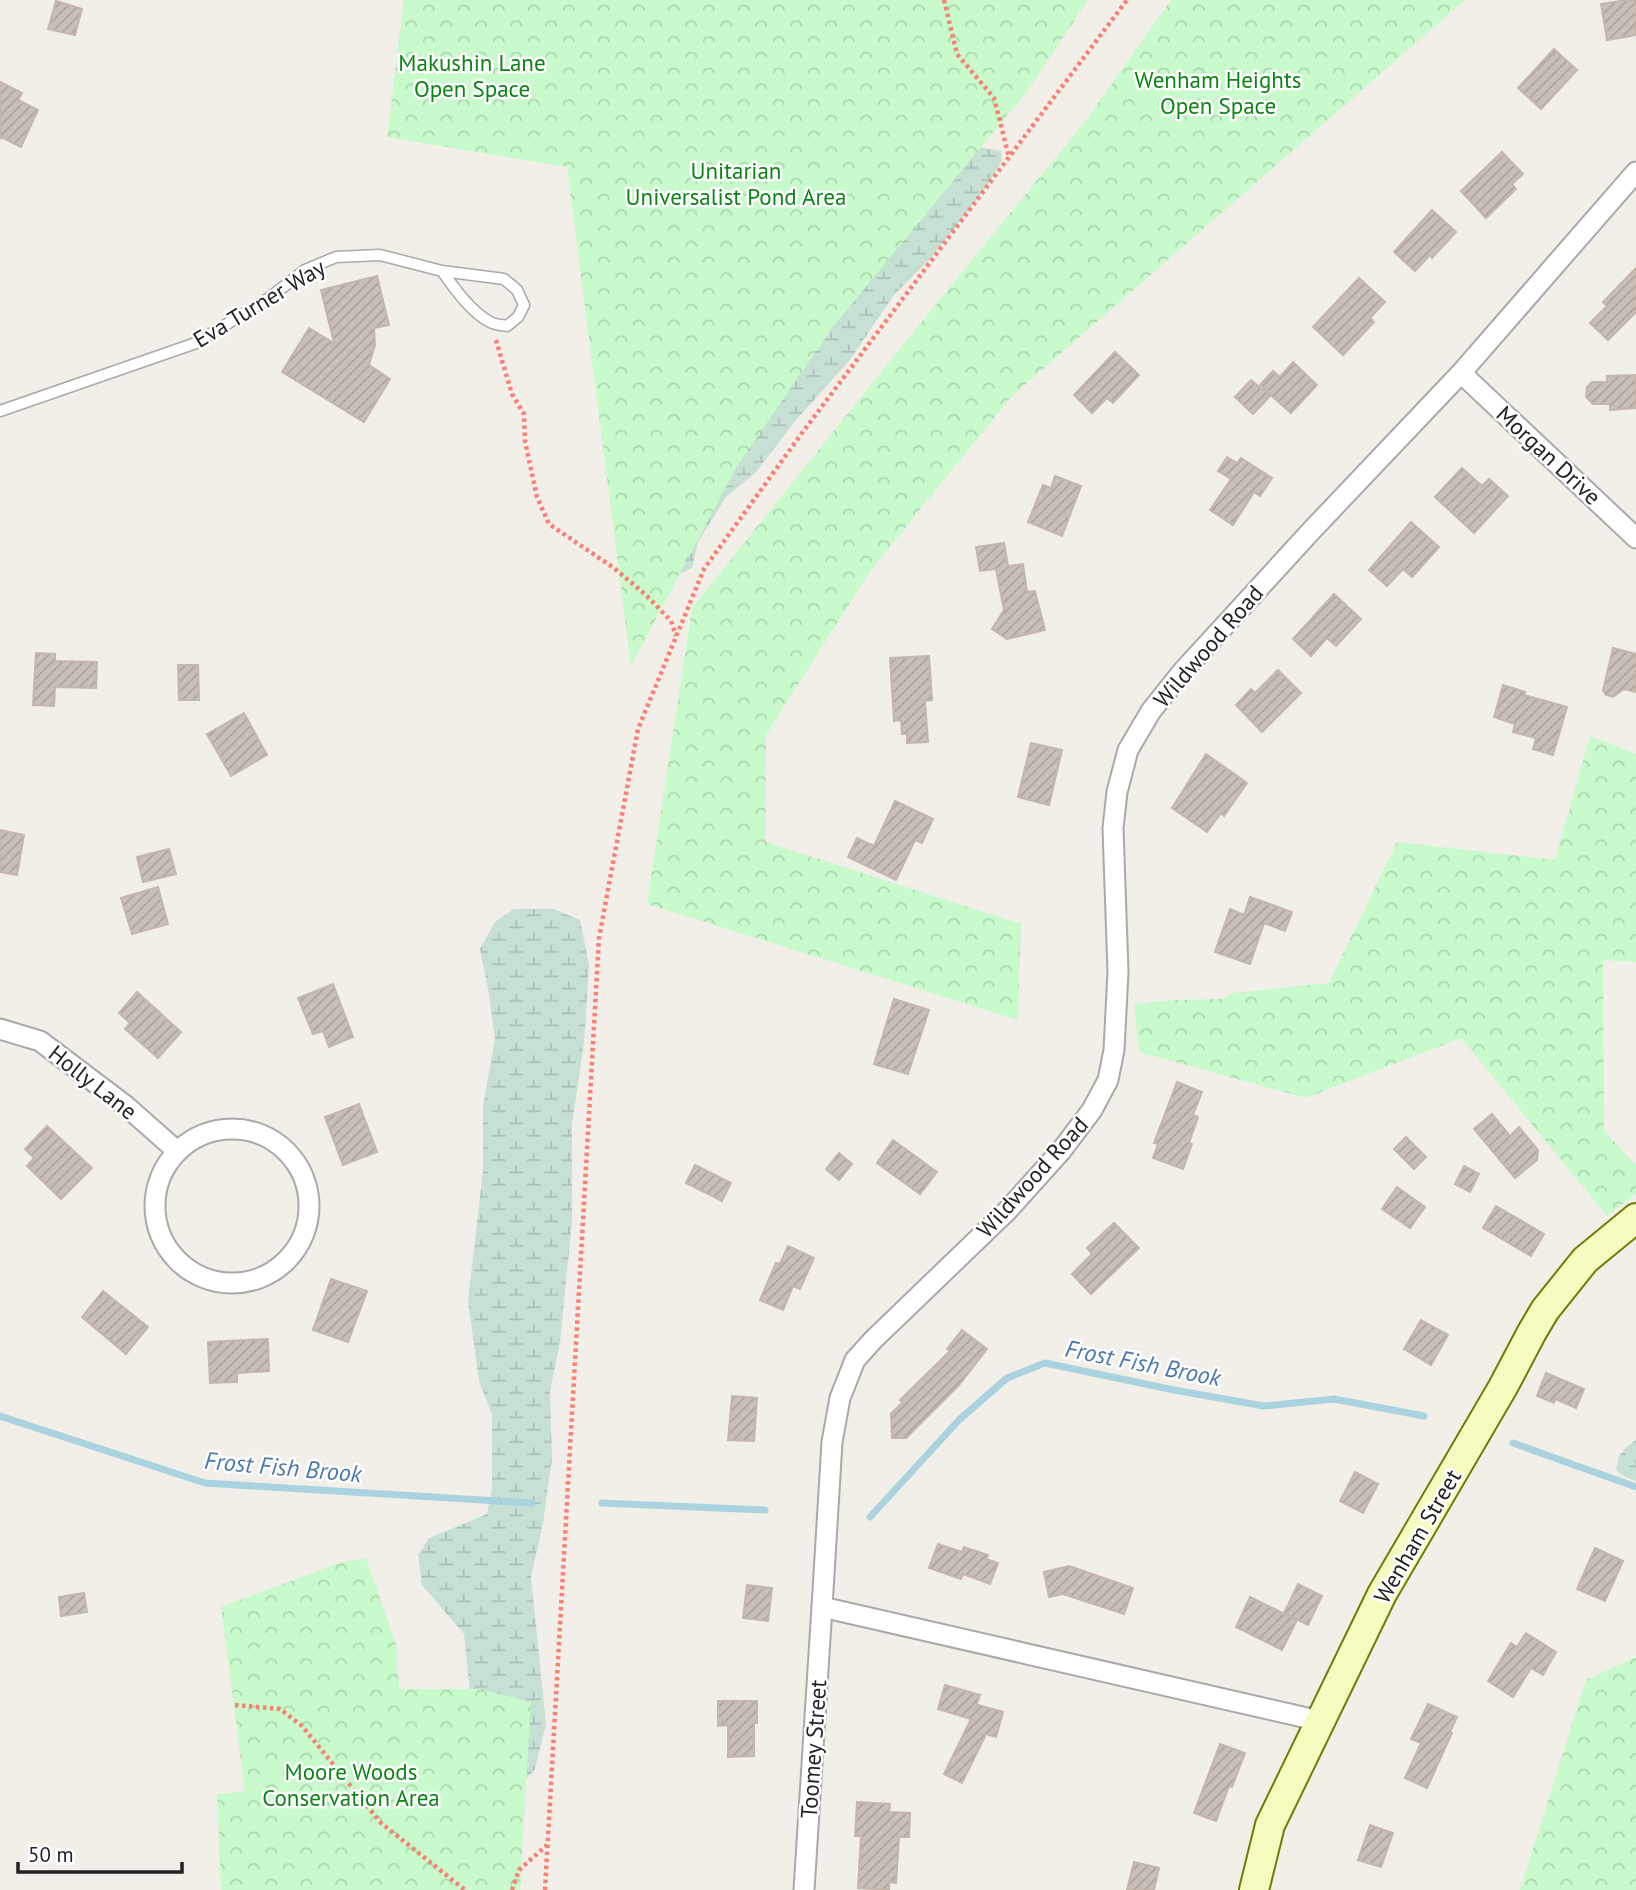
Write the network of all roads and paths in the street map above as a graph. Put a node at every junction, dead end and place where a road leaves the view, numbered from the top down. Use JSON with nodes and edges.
{"nodes":[{"id":1,"x":944,"y":0,"type":"edge"},
{"id":2,"x":1127,"y":0,"type":"edge"},
{"id":3,"x":1009,"y":158,"type":"junction"},
{"id":4,"x":1636,"y":172,"type":"edge"},
{"id":5,"x":442,"y":271,"type":"junction"},
{"id":6,"x":491,"y":323,"type":"junction"},
{"id":7,"x":1461,"y":373,"type":"junction"},
{"id":8,"x":0,"y":411,"type":"edge"},
{"id":9,"x":1636,"y":538,"type":"edge"},
{"id":10,"x":676,"y":637,"type":"junction"},
{"id":11,"x":0,"y":1029,"type":"edge"},
{"id":12,"x":177,"y":1151,"type":"junction"},
{"id":13,"x":1636,"y":1218,"type":"edge"},
{"id":14,"x":822,"y":1607,"type":"junction"},
{"id":15,"x":235,"y":1705,"type":"dead end"},
{"id":16,"x":1320,"y":1721,"type":"junction"},
{"id":17,"x":548,"y":1845,"type":"junction"},
{"id":18,"x":465,"y":1890,"type":"edge"},
{"id":19,"x":512,"y":1890,"type":"edge"},
{"id":20,"x":545,"y":1890,"type":"edge"},
{"id":21,"x":804,"y":1890,"type":"edge"},
{"id":22,"x":1254,"y":1890,"type":"edge"}],
"edges":[{"from":1,"to":3,"type":"path"},
{"from":2,"to":3,"type":"path"},
{"from":3,"to":10,"type":"path"},
{"from":4,"to":7,"type":"street","name":"Wildwood Road"},
{"from":5,"to":6,"type":"lane"},
{"from":5,"to":6,"type":"lane","name":"Eva Turner Way"},
{"from":5,"to":8,"type":"lane","name":"Eva Turner Way"},
{"from":6,"to":10,"type":"path"},
{"from":7,"to":9,"type":"street","name":"Morgan Drive"},
{"from":7,"to":14,"type":"street","name":"Wildwood Road"},
{"from":10,"to":17,"type":"path"},
{"from":11,"to":12,"type":"street","name":"Holly Lane"},
{"from":12,"to":12,"type":"street"},
{"from":13,"to":16,"type":"main road","name":"Wenham Street"},
{"from":14,"to":16,"type":"street"},
{"from":14,"to":21,"type":"street","name":"Toomey Street"},
{"from":15,"to":18,"type":"path"},
{"from":16,"to":22,"type":"main road","name":"Wenham Street"},
{"from":17,"to":19,"type":"path"},
{"from":17,"to":20,"type":"path"}]}
